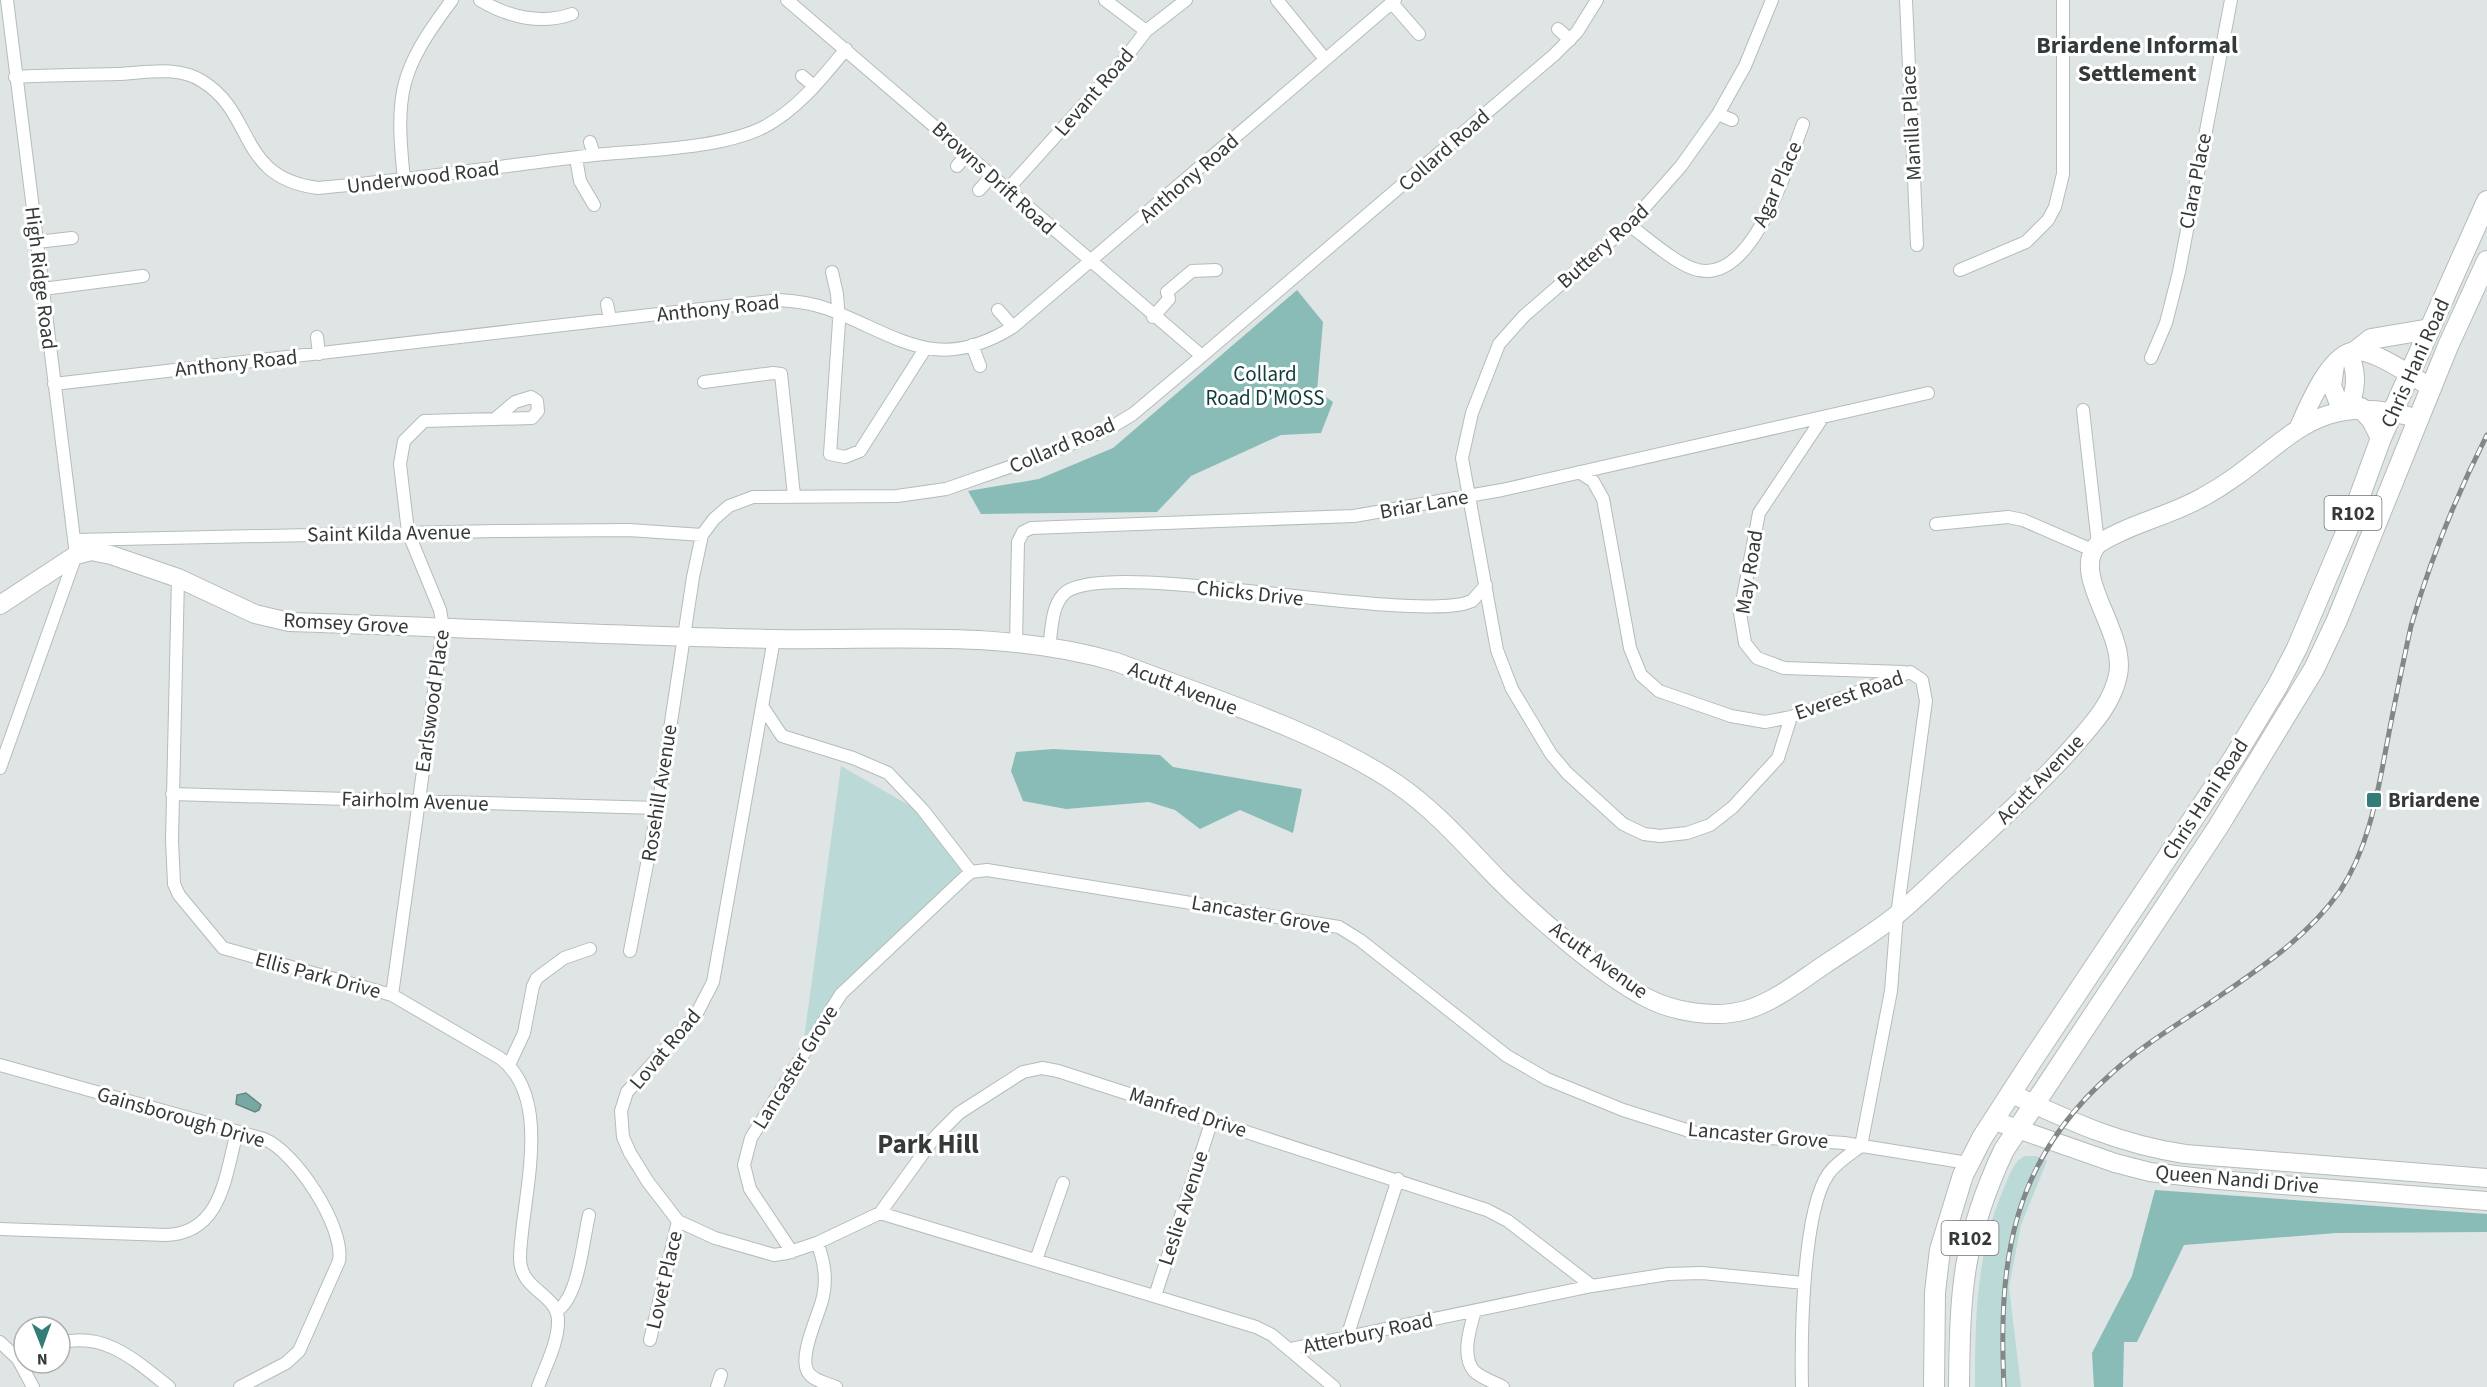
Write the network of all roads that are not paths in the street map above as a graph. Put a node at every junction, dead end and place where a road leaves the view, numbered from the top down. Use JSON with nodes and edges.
{"nodes":[{"id":1,"x":7,"y":0,"type":"edge"},
{"id":2,"x":452,"y":0,"type":"edge"},
{"id":3,"x":480,"y":0,"type":"edge"},
{"id":4,"x":787,"y":0,"type":"edge"},
{"id":5,"x":1105,"y":0,"type":"edge"},
{"id":6,"x":1186,"y":0,"type":"edge"},
{"id":7,"x":1277,"y":0,"type":"edge"},
{"id":8,"x":1597,"y":0,"type":"edge"},
{"id":9,"x":1772,"y":0,"type":"edge"},
{"id":10,"x":1906,"y":0,"type":"edge"},
{"id":11,"x":2063,"y":0,"type":"edge"},
{"id":12,"x":2230,"y":0,"type":"edge"},
{"id":13,"x":1394,"y":2,"type":"edge"},
{"id":14,"x":572,"y":14,"type":"dead end"},
{"id":15,"x":1558,"y":29,"type":"dead end"},
{"id":16,"x":1146,"y":31,"type":"junction"},
{"id":17,"x":1419,"y":34,"type":"dead end"},
{"id":18,"x":1570,"y":40,"type":"junction"},
{"id":19,"x":846,"y":49,"type":"junction"},
{"id":20,"x":1325,"y":59,"type":"junction"},
{"id":21,"x":802,"y":76,"type":"dead end"},
{"id":22,"x":15,"y":77,"type":"junction"},
{"id":23,"x":814,"y":86,"type":"junction"},
{"id":24,"x":1718,"y":114,"type":"junction"},
{"id":25,"x":1732,"y":120,"type":"dead end"},
{"id":26,"x":1803,"y":124,"type":"dead end"},
{"id":27,"x":590,"y":142,"type":"dead end"},
{"id":28,"x":967,"y":154,"type":"junction"},
{"id":29,"x":594,"y":155,"type":"junction"},
{"id":30,"x":576,"y":158,"type":"junction"},
{"id":31,"x":957,"y":166,"type":"dead end"},
{"id":32,"x":992,"y":176,"type":"junction"},
{"id":33,"x":404,"y":180,"type":"junction"},
{"id":34,"x":979,"y":190,"type":"dead end"},
{"id":35,"x":1007,"y":190,"type":"junction"},
{"id":36,"x":2487,"y":201,"type":"edge"},
{"id":37,"x":594,"y":205,"type":"dead end"},
{"id":38,"x":1629,"y":225,"type":"junction"},
{"id":39,"x":72,"y":238,"type":"dead end"},
{"id":40,"x":37,"y":242,"type":"junction"},
{"id":41,"x":1917,"y":245,"type":"dead end"},
{"id":42,"x":2487,"y":261,"type":"edge"},
{"id":43,"x":1090,"y":262,"type":"junction"},
{"id":44,"x":1216,"y":270,"type":"dead end"},
{"id":45,"x":1960,"y":270,"type":"dead end"},
{"id":46,"x":832,"y":272,"type":"dead end"},
{"id":47,"x":142,"y":276,"type":"dead end"},
{"id":48,"x":43,"y":290,"type":"junction"},
{"id":49,"x":607,"y":304,"type":"dead end"},
{"id":50,"x":998,"y":310,"type":"dead end"},
{"id":51,"x":839,"y":313,"type":"junction"},
{"id":52,"x":1153,"y":317,"type":"junction"},
{"id":53,"x":610,"y":319,"type":"junction"},
{"id":54,"x":1013,"y":327,"type":"junction"},
{"id":55,"x":2430,"y":329,"type":"junction"},
{"id":56,"x":317,"y":337,"type":"dead end"},
{"id":57,"x":972,"y":345,"type":"junction"},
{"id":58,"x":925,"y":349,"type":"junction"},
{"id":59,"x":319,"y":354,"type":"junction"},
{"id":60,"x":1202,"y":356,"type":"junction"},
{"id":61,"x":2347,"y":356,"type":"junction"},
{"id":62,"x":2151,"y":358,"type":"dead end"},
{"id":63,"x":980,"y":366,"type":"dead end"},
{"id":64,"x":2410,"y":375,"type":"junction"},
{"id":65,"x":704,"y":382,"type":"dead end"},
{"id":66,"x":54,"y":384,"type":"junction"},
{"id":67,"x":2432,"y":388,"type":"junction"},
{"id":68,"x":1928,"y":393,"type":"dead end"},
{"id":69,"x":2350,"y":409,"type":"junction"},
{"id":70,"x":2084,"y":410,"type":"dead end"},
{"id":71,"x":2393,"y":411,"type":"junction"},
{"id":72,"x":1823,"y":417,"type":"junction"},
{"id":73,"x":496,"y":418,"type":"dead end"},
{"id":74,"x":2419,"y":419,"type":"junction"},
{"id":75,"x":2299,"y":427,"type":"junction"},
{"id":76,"x":2381,"y":438,"type":"junction"},
{"id":77,"x":1579,"y":471,"type":"junction"},
{"id":78,"x":794,"y":495,"type":"junction"},
{"id":79,"x":1469,"y":496,"type":"junction"},
{"id":80,"x":1936,"y":524,"type":"dead end"},
{"id":81,"x":408,"y":532,"type":"junction"},
{"id":82,"x":702,"y":535,"type":"junction"},
{"id":83,"x":141,"y":537,"type":"junction"},
{"id":84,"x":2095,"y":547,"type":"junction"},
{"id":85,"x":76,"y":548,"type":"junction"},
{"id":86,"x":132,"y":562,"type":"junction"},
{"id":87,"x":178,"y":578,"type":"junction"},
{"id":88,"x":1486,"y":585,"type":"junction"},
{"id":89,"x":0,"y":604,"type":"edge"},
{"id":90,"x":443,"y":627,"type":"junction"},
{"id":91,"x":684,"y":635,"type":"junction"},
{"id":92,"x":774,"y":639,"type":"junction"},
{"id":93,"x":1016,"y":643,"type":"junction"},
{"id":94,"x":1049,"y":647,"type":"junction"},
{"id":95,"x":1910,"y":672,"type":"junction"},
{"id":96,"x":762,"y":706,"type":"junction"},
{"id":97,"x":1791,"y":717,"type":"junction"},
{"id":98,"x":0,"y":768,"type":"edge"},
{"id":99,"x":172,"y":794,"type":"junction"},
{"id":100,"x":418,"y":801,"type":"junction"},
{"id":101,"x":658,"y":808,"type":"junction"},
{"id":102,"x":971,"y":872,"type":"junction"},
{"id":103,"x":1897,"y":915,"type":"junction"},
{"id":104,"x":590,"y":949,"type":"dead end"},
{"id":105,"x":630,"y":951,"type":"dead end"},
{"id":106,"x":392,"y":995,"type":"junction"},
{"id":107,"x":0,"y":1065,"type":"edge"},
{"id":108,"x":509,"y":1065,"type":"junction"},
{"id":109,"x":2012,"y":1094,"type":"junction"},
{"id":110,"x":2034,"y":1105,"type":"junction"},
{"id":111,"x":1212,"y":1120,"type":"junction"},
{"id":112,"x":1995,"y":1121,"type":"junction"},
{"id":113,"x":2018,"y":1130,"type":"junction"},
{"id":114,"x":237,"y":1132,"type":"junction"},
{"id":115,"x":1861,"y":1146,"type":"junction"},
{"id":116,"x":1968,"y":1163,"type":"junction"},
{"id":117,"x":2487,"y":1178,"type":"edge"},
{"id":118,"x":1398,"y":1179,"type":"junction"},
{"id":119,"x":1063,"y":1182,"type":"dead end"},
{"id":120,"x":2487,"y":1201,"type":"edge"},
{"id":121,"x":880,"y":1213,"type":"junction"},
{"id":122,"x":589,"y":1215,"type":"dead end"},
{"id":123,"x":678,"y":1221,"type":"junction"},
{"id":124,"x":0,"y":1228,"type":"edge"},
{"id":125,"x":817,"y":1243,"type":"junction"},
{"id":126,"x":792,"y":1251,"type":"junction"},
{"id":127,"x":1036,"y":1260,"type":"junction"},
{"id":128,"x":1804,"y":1283,"type":"junction"},
{"id":129,"x":1592,"y":1286,"type":"junction"},
{"id":130,"x":1155,"y":1296,"type":"junction"},
{"id":131,"x":556,"y":1311,"type":"junction"},
{"id":132,"x":1475,"y":1311,"type":"junction"},
{"id":133,"x":1347,"y":1337,"type":"junction"},
{"id":134,"x":650,"y":1340,"type":"dead end"},
{"id":135,"x":72,"y":1341,"type":"edge"},
{"id":136,"x":1290,"y":1349,"type":"junction"},
{"id":137,"x":169,"y":1387,"type":"edge"},
{"id":138,"x":240,"y":1387,"type":"edge"},
{"id":139,"x":538,"y":1387,"type":"edge"},
{"id":140,"x":836,"y":1387,"type":"edge"},
{"id":141,"x":1334,"y":1387,"type":"edge"},
{"id":142,"x":1503,"y":1387,"type":"edge"},
{"id":143,"x":1802,"y":1387,"type":"edge"},
{"id":144,"x":1934,"y":1387,"type":"edge"},
{"id":145,"x":1959,"y":1387,"type":"edge"}],
"edges":[{"from":1,"to":22,"type":"street","name":"High Ridge Road"},
{"from":2,"to":33,"type":"street"},
{"from":3,"to":14,"type":"street"},
{"from":4,"to":19,"type":"street","name":"Browns Drift Road"},
{"from":5,"to":16,"type":"street"},
{"from":6,"to":16,"type":"street","name":"Levant Road"},
{"from":7,"to":20,"type":"street"},
{"from":8,"to":18,"type":"street","name":"Collard Road"},
{"from":9,"to":24,"type":"street","name":"Buttery Road"},
{"from":10,"to":41,"type":"street","name":"Manilla Place"},
{"from":11,"to":45,"type":"street"},
{"from":12,"to":62,"type":"street","name":"Clara Place"},
{"from":13,"to":17,"type":"street"},
{"from":13,"to":20,"type":"street","name":"Anthony Road"},
{"from":15,"to":18,"type":"street"},
{"from":16,"to":35,"type":"street","name":"Levant Road"},
{"from":18,"to":60,"type":"street","name":"Collard Road"},
{"from":19,"to":23,"type":"street","name":"Underwood Road"},
{"from":19,"to":28,"type":"street","name":"Browns Drift Road"},
{"from":20,"to":43,"type":"street","name":"Anthony Road"},
{"from":21,"to":23,"type":"street"},
{"from":22,"to":33,"type":"street","name":"Underwood Road"},
{"from":22,"to":40,"type":"street","name":"High Ridge Road"},
{"from":23,"to":29,"type":"street","name":"Underwood Road"},
{"from":24,"to":25,"type":"street"},
{"from":24,"to":38,"type":"street","name":"Buttery Road"},
{"from":26,"to":38,"type":"street","name":"Agar Place"},
{"from":27,"to":29,"type":"street"},
{"from":28,"to":31,"type":"street"},
{"from":28,"to":32,"type":"street","name":"Browns Drift Road"},
{"from":29,"to":30,"type":"street","name":"Underwood Road"},
{"from":30,"to":33,"type":"street","name":"Underwood Road"},
{"from":30,"to":37,"type":"street"},
{"from":32,"to":34,"type":"street"},
{"from":32,"to":35,"type":"street","name":"Browns Drift Road"},
{"from":35,"to":43,"type":"street","name":"Browns Drift Road"},
{"from":36,"to":55,"type":"main road","name":"Chris Hani Road","number":"R102"},
{"from":38,"to":79,"type":"street","name":"Buttery Road"},
{"from":39,"to":40,"type":"street"},
{"from":40,"to":48,"type":"street","name":"High Ridge Road"},
{"from":42,"to":67,"type":"main road","name":"Chris Hani Road","number":"R102"},
{"from":43,"to":52,"type":"street","name":"Browns Drift Road"},
{"from":43,"to":54,"type":"street","name":"Anthony Road"},
{"from":44,"to":52,"type":"street"},
{"from":46,"to":51,"type":"street"},
{"from":47,"to":48,"type":"street"},
{"from":48,"to":66,"type":"street","name":"High Ridge Road"},
{"from":49,"to":53,"type":"street"},
{"from":50,"to":54,"type":"street"},
{"from":51,"to":53,"type":"street","name":"Anthony Road"},
{"from":51,"to":58,"type":"street","name":"Anthony Road"},
{"from":51,"to":58,"type":"street"},
{"from":52,"to":60,"type":"street","name":"Browns Drift Road"},
{"from":53,"to":59,"type":"street","name":"Anthony Road"},
{"from":54,"to":57,"type":"street","name":"Anthony Road"},
{"from":55,"to":61,"type":"main road"},
{"from":55,"to":64,"type":"main road","name":"Chris Hani Road","number":"R102"},
{"from":56,"to":59,"type":"street"},
{"from":57,"to":58,"type":"street","name":"Anthony Road"},
{"from":57,"to":63,"type":"street"},
{"from":59,"to":66,"type":"street","name":"Anthony Road"},
{"from":60,"to":78,"type":"street","name":"Collard Road"},
{"from":61,"to":64,"type":"street"},
{"from":61,"to":69,"type":"street"},
{"from":61,"to":75,"type":"street"},
{"from":64,"to":67,"type":"street"},
{"from":64,"to":71,"type":"main road","name":"Chris Hani Road","number":"R102"},
{"from":65,"to":78,"type":"street"},
{"from":66,"to":85,"type":"street","name":"High Ridge Road"},
{"from":67,"to":74,"type":"main road","name":"Chris Hani Road","number":"R102"},
{"from":68,"to":72,"type":"street","name":"Briar Lane"},
{"from":69,"to":71,"type":"street"},
{"from":69,"to":75,"type":"street"},
{"from":69,"to":76,"type":"main road"},
{"from":70,"to":84,"type":"street"},
{"from":71,"to":74,"type":"street"},
{"from":71,"to":76,"type":"main road","name":"Chris Hani Road","number":"R102"},
{"from":72,"to":77,"type":"street","name":"Briar Lane"},
{"from":72,"to":95,"type":"street","name":"May Road"},
{"from":73,"to":81,"type":"street","name":"Earlswood Place"},
{"from":74,"to":110,"type":"main road","name":"Chris Hani Road","number":"R102"},
{"from":75,"to":84,"type":"street"},
{"from":76,"to":109,"type":"main road","name":"Chris Hani Road","number":"R102"},
{"from":77,"to":79,"type":"street","name":"Briar Lane"},
{"from":77,"to":97,"type":"street","name":"Everest Road"},
{"from":78,"to":82,"type":"street","name":"Collard Road"},
{"from":79,"to":88,"type":"street","name":"Buttery Road"},
{"from":79,"to":93,"type":"street","name":"Briar Lane"},
{"from":80,"to":84,"type":"street"},
{"from":81,"to":82,"type":"street","name":"Saint Kilda Avenue"},
{"from":81,"to":83,"type":"street","name":"Saint Kilda Avenue"},
{"from":81,"to":90,"type":"street","name":"Earlswood Place"},
{"from":82,"to":91,"type":"street"},
{"from":83,"to":85,"type":"street","name":"Saint Kilda Avenue"},
{"from":83,"to":86,"type":"street"},
{"from":84,"to":103,"type":"street","name":"Acutt Avenue"},
{"from":85,"to":86,"type":"street","name":"Romsey Grove"},
{"from":85,"to":89,"type":"street"},
{"from":85,"to":98,"type":"street"},
{"from":86,"to":87,"type":"street","name":"Romsey Grove"},
{"from":87,"to":90,"type":"street","name":"Romsey Grove"},
{"from":87,"to":99,"type":"street","name":"Ellis Park Drive"},
{"from":88,"to":94,"type":"street","name":"Chicks Drive"},
{"from":88,"to":97,"type":"street","name":"Buttery Road"},
{"from":90,"to":91,"type":"street","name":"Romsey Grove"},
{"from":90,"to":100,"type":"street","name":"Earlswood Place"},
{"from":91,"to":92,"type":"street","name":"Acutt Avenue"},
{"from":91,"to":101,"type":"street","name":"Rosehill Avenue"},
{"from":92,"to":93,"type":"street","name":"Acutt Avenue"},
{"from":92,"to":96,"type":"street","name":"Lovat Road"},
{"from":93,"to":94,"type":"street","name":"Acutt Avenue"},
{"from":94,"to":103,"type":"street","name":"Acutt Avenue"},
{"from":95,"to":97,"type":"street","name":"Everest Road"},
{"from":95,"to":103,"type":"street","name":"Everest Road"},
{"from":96,"to":102,"type":"street"},
{"from":96,"to":123,"type":"street","name":"Lovat Road"},
{"from":99,"to":100,"type":"street","name":"Fairholm Avenue"},
{"from":99,"to":106,"type":"street","name":"Ellis Park Drive"},
{"from":100,"to":101,"type":"street","name":"Fairholm Avenue"},
{"from":100,"to":106,"type":"street","name":"Earlswood Place"},
{"from":101,"to":105,"type":"street","name":"Rosehill Avenue"},
{"from":102,"to":115,"type":"street","name":"Lancaster Grove"},
{"from":102,"to":126,"type":"street","name":"Lancaster Grove"},
{"from":103,"to":115,"type":"street","name":"Everest Road"},
{"from":104,"to":108,"type":"street"},
{"from":106,"to":108,"type":"street","name":"Ellis Park Drive"},
{"from":107,"to":114,"type":"street","name":"Gainsborough Drive"},
{"from":108,"to":131,"type":"street","name":"Ellis Park Drive"},
{"from":109,"to":110,"type":"street","name":"Queen Nandi Drive"},
{"from":109,"to":112,"type":"main road","name":"Chris Hani Road","number":"R102"},
{"from":110,"to":113,"type":"main road","name":"Chris Hani Road","number":"R102"},
{"from":110,"to":117,"type":"street","name":"Queen Nandi Drive"},
{"from":111,"to":118,"type":"street","name":"Manfred Drive"},
{"from":111,"to":121,"type":"street","name":"Manfred Drive"},
{"from":111,"to":130,"type":"street","name":"Leslie Avenue"},
{"from":112,"to":113,"type":"street","name":"Queen Nandi Drive"},
{"from":112,"to":116,"type":"main road","name":"Chris Hani Road","number":"R102"},
{"from":113,"to":120,"type":"street","name":"Queen Nandi Drive"},
{"from":113,"to":145,"type":"main road","name":"Chris Hani Road","number":"R102"},
{"from":114,"to":124,"type":"street"},
{"from":114,"to":138,"type":"street","name":"Gainsborough Drive"},
{"from":115,"to":116,"type":"street","name":"Lancaster Grove"},
{"from":115,"to":128,"type":"street"},
{"from":116,"to":144,"type":"main road","name":"Chris Hani Road","number":"R102"},
{"from":118,"to":129,"type":"street","name":"Manfred Drive"},
{"from":118,"to":133,"type":"street"},
{"from":119,"to":127,"type":"street"},
{"from":121,"to":125,"type":"street","name":"Manfred Drive"},
{"from":121,"to":127,"type":"street","name":"Atterbury Road"},
{"from":122,"to":131,"type":"street"},
{"from":123,"to":126,"type":"street"},
{"from":123,"to":134,"type":"street","name":"Lovet Place"},
{"from":125,"to":126,"type":"street","name":"Manfred Drive"},
{"from":125,"to":140,"type":"street"},
{"from":127,"to":130,"type":"street","name":"Atterbury Road"},
{"from":128,"to":129,"type":"street","name":"Atterbury Road"},
{"from":128,"to":143,"type":"street"},
{"from":129,"to":132,"type":"street","name":"Atterbury Road"},
{"from":130,"to":136,"type":"street","name":"Atterbury Road"},
{"from":131,"to":139,"type":"street"},
{"from":132,"to":133,"type":"street","name":"Atterbury Road"},
{"from":132,"to":142,"type":"street"},
{"from":133,"to":136,"type":"street","name":"Atterbury Road"},
{"from":135,"to":137,"type":"street"},
{"from":136,"to":141,"type":"street"}]}
